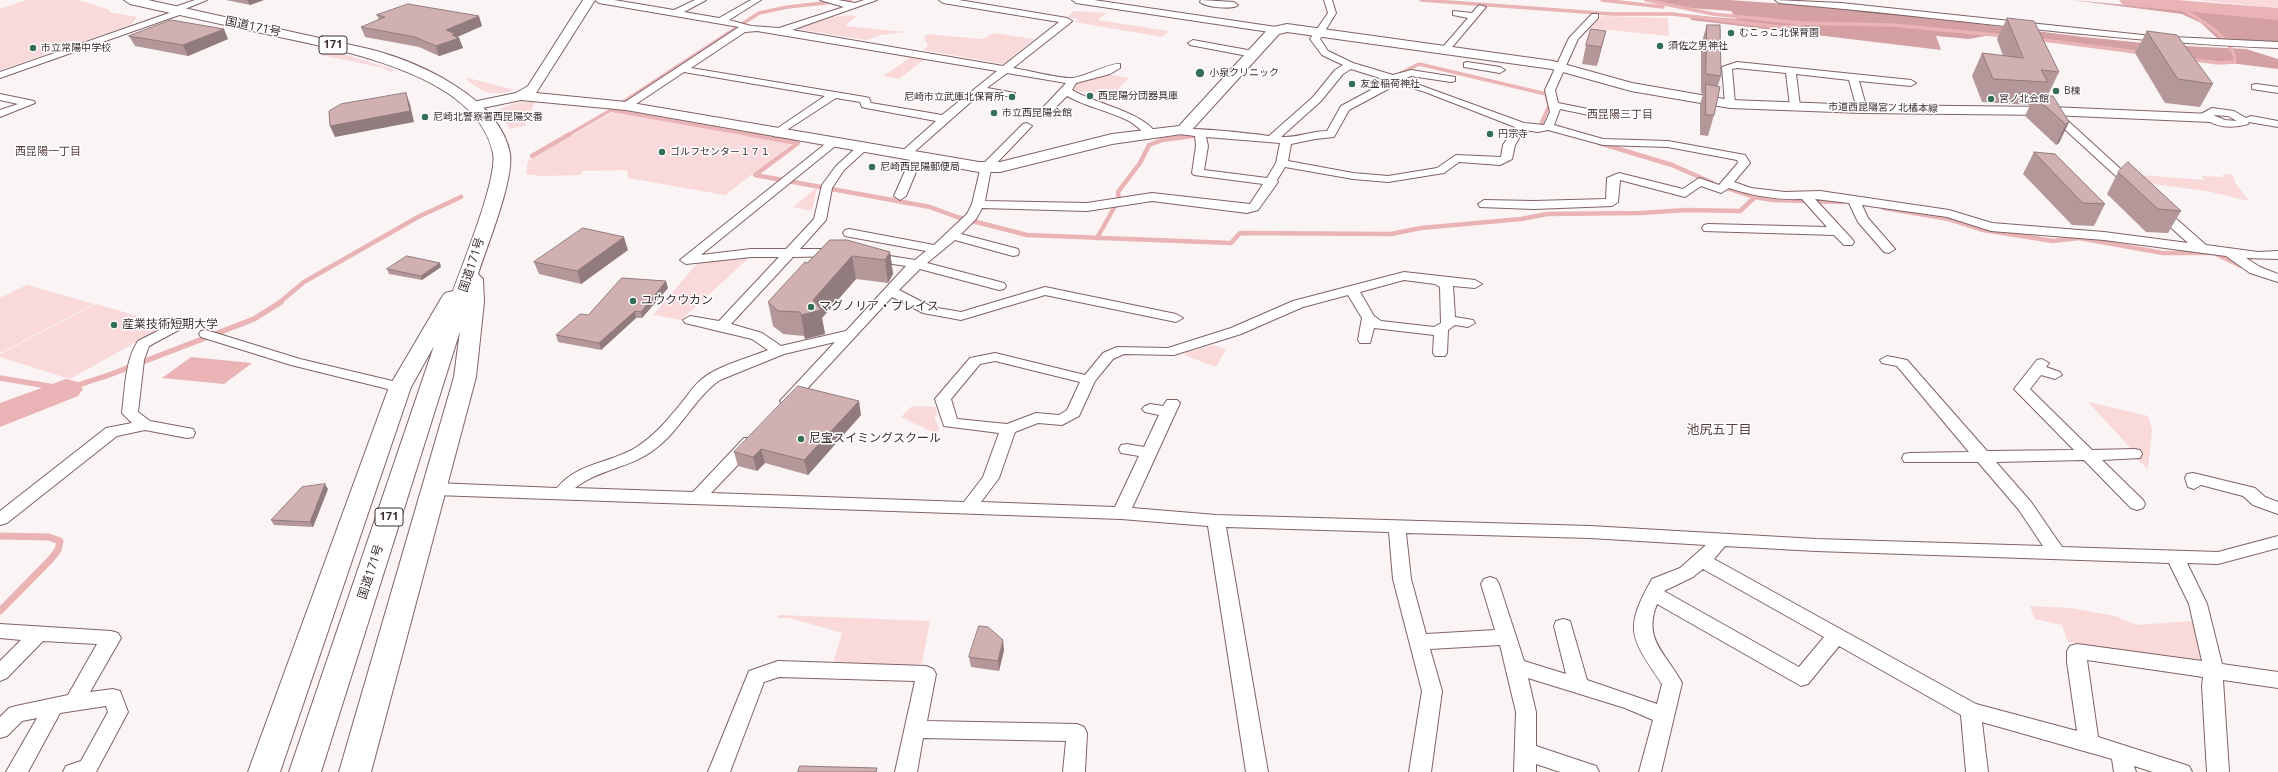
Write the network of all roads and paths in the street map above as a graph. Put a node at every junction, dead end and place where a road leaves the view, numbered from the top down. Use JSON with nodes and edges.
{"nodes":[{"id":1,"x":130,"y":0,"type":"edge"},
{"id":2,"x":203,"y":0,"type":"edge"},
{"id":3,"x":589,"y":0,"type":"edge"},
{"id":4,"x":598,"y":0,"type":"edge"},
{"id":5,"x":702,"y":0,"type":"edge"},
{"id":6,"x":757,"y":0,"type":"edge"},
{"id":7,"x":824,"y":0,"type":"edge"},
{"id":8,"x":873,"y":0,"type":"edge"},
{"id":9,"x":943,"y":0,"type":"edge"},
{"id":10,"x":1076,"y":0,"type":"edge"},
{"id":11,"x":1327,"y":0,"type":"edge"},
{"id":12,"x":1779,"y":0,"type":"edge"},
{"id":13,"x":1204,"y":2,"type":"dead end"},
{"id":14,"x":1237,"y":3,"type":"edge"},
{"id":15,"x":852,"y":5,"type":"junction"},
{"id":16,"x":1482,"y":6,"type":"dead end"},
{"id":17,"x":179,"y":11,"type":"junction"},
{"id":18,"x":676,"y":13,"type":"junction"},
{"id":19,"x":1456,"y":13,"type":"dead end"},
{"id":20,"x":1474,"y":16,"type":"junction"},
{"id":21,"x":1595,"y":16,"type":"dead end"},
{"id":22,"x":721,"y":21,"type":"junction"},
{"id":23,"x":1220,"y":21,"type":"junction"},
{"id":24,"x":742,"y":26,"type":"junction"},
{"id":25,"x":1276,"y":30,"type":"junction"},
{"id":26,"x":781,"y":31,"type":"junction"},
{"id":27,"x":1319,"y":32,"type":"junction"},
{"id":28,"x":1193,"y":43,"type":"dead end"},
{"id":29,"x":2255,"y":45,"type":"junction"},
{"id":30,"x":2278,"y":45,"type":"edge"},
{"id":31,"x":1446,"y":50,"type":"junction"},
{"id":32,"x":1253,"y":54,"type":"junction"},
{"id":33,"x":2278,"y":56,"type":"edge"},
{"id":34,"x":1476,"y":62,"type":"junction"},
{"id":35,"x":1350,"y":65,"type":"junction"},
{"id":36,"x":1117,"y":66,"type":"dead end"},
{"id":37,"x":1560,"y":66,"type":"junction"},
{"id":38,"x":1004,"y":69,"type":"junction"},
{"id":39,"x":1790,"y":69,"type":"junction"},
{"id":40,"x":682,"y":70,"type":"junction"},
{"id":41,"x":1500,"y":70,"type":"dead end"},
{"id":42,"x":0,"y":75,"type":"edge"},
{"id":43,"x":1853,"y":76,"type":"junction"},
{"id":44,"x":1391,"y":79,"type":"junction"},
{"id":45,"x":1451,"y":79,"type":"dead end"},
{"id":46,"x":1072,"y":81,"type":"junction"},
{"id":47,"x":1912,"y":83,"type":"dead end"},
{"id":48,"x":2256,"y":87,"type":"dead end"},
{"id":49,"x":979,"y":90,"type":"junction"},
{"id":50,"x":2278,"y":90,"type":"edge"},
{"id":51,"x":1066,"y":92,"type":"junction"},
{"id":52,"x":834,"y":95,"type":"junction"},
{"id":53,"x":1010,"y":95,"type":"dead end"},
{"id":54,"x":521,"y":96,"type":"junction"},
{"id":55,"x":0,"y":97,"type":"edge"},
{"id":56,"x":1730,"y":104,"type":"junction"},
{"id":57,"x":1553,"y":105,"type":"junction"},
{"id":58,"x":473,"y":106,"type":"junction"},
{"id":59,"x":626,"y":106,"type":"junction"},
{"id":60,"x":1795,"y":106,"type":"junction"},
{"id":61,"x":1862,"y":109,"type":"junction"},
{"id":62,"x":2051,"y":112,"type":"junction"},
{"id":63,"x":0,"y":114,"type":"edge"},
{"id":64,"x":1042,"y":114,"type":"dead end"},
{"id":65,"x":1608,"y":116,"type":"dead end"},
{"id":66,"x":2211,"y":118,"type":"dead end"},
{"id":67,"x":945,"y":119,"type":"junction"},
{"id":68,"x":2251,"y":119,"type":"dead end"},
{"id":69,"x":2278,"y":124,"type":"edge"},
{"id":70,"x":1521,"y":126,"type":"junction"},
{"id":71,"x":1548,"y":127,"type":"junction"},
{"id":72,"x":1179,"y":131,"type":"junction"},
{"id":73,"x":1023,"y":132,"type":"dead end"},
{"id":74,"x":1200,"y":132,"type":"junction"},
{"id":75,"x":776,"y":134,"type":"junction"},
{"id":76,"x":1152,"y":134,"type":"junction"},
{"id":77,"x":1272,"y":139,"type":"junction"},
{"id":78,"x":1286,"y":140,"type":"junction"},
{"id":79,"x":833,"y":143,"type":"junction"},
{"id":80,"x":862,"y":148,"type":"junction"},
{"id":81,"x":911,"y":155,"type":"junction"},
{"id":82,"x":1282,"y":163,"type":"junction"},
{"id":83,"x":985,"y":168,"type":"junction"},
{"id":84,"x":1272,"y":182,"type":"junction"},
{"id":85,"x":1727,"y":184,"type":"junction"},
{"id":86,"x":900,"y":196,"type":"dead end"},
{"id":87,"x":1806,"y":196,"type":"junction"},
{"id":88,"x":1854,"y":202,"type":"junction"},
{"id":89,"x":978,"y":204,"type":"junction"},
{"id":90,"x":1484,"y":204,"type":"dead end"},
{"id":91,"x":1078,"y":206,"type":"junction"},
{"id":92,"x":1072,"y":219,"type":"dead end"},
{"id":93,"x":1708,"y":228,"type":"dead end"},
{"id":94,"x":1836,"y":231,"type":"junction"},
{"id":95,"x":849,"y":233,"type":"dead end"},
{"id":96,"x":953,"y":236,"type":"junction"},
{"id":97,"x":1848,"y":242,"type":"dead end"},
{"id":98,"x":2200,"y":248,"type":"junction"},
{"id":99,"x":936,"y":249,"type":"junction"},
{"id":100,"x":1889,"y":249,"type":"dead end"},
{"id":101,"x":2227,"y":251,"type":"junction"},
{"id":102,"x":1013,"y":252,"type":"dead end"},
{"id":103,"x":787,"y":254,"type":"junction"},
{"id":104,"x":2278,"y":255,"type":"edge"},
{"id":105,"x":473,"y":261,"type":"junction"},
{"id":106,"x":917,"y":264,"type":"junction"},
{"id":107,"x":2278,"y":278,"type":"edge"},
{"id":108,"x":1439,"y":280,"type":"junction"},
{"id":109,"x":1475,"y":284,"type":"dead end"},
{"id":110,"x":999,"y":286,"type":"dead end"},
{"id":111,"x":890,"y":291,"type":"junction"},
{"id":112,"x":1353,"y":291,"type":"junction"},
{"id":113,"x":1176,"y":318,"type":"dead end"},
{"id":114,"x":1369,"y":318,"type":"junction"},
{"id":115,"x":690,"y":320,"type":"dead end"},
{"id":116,"x":184,"y":322,"type":"dead end"},
{"id":117,"x":1468,"y":322,"type":"dead end"},
{"id":118,"x":1444,"y":325,"type":"junction"},
{"id":119,"x":722,"y":326,"type":"junction"},
{"id":120,"x":850,"y":334,"type":"junction"},
{"id":121,"x":211,"y":335,"type":"dead end"},
{"id":122,"x":1364,"y":340,"type":"dead end"},
{"id":123,"x":779,"y":351,"type":"junction"},
{"id":124,"x":1440,"y":353,"type":"dead end"},
{"id":125,"x":1887,"y":360,"type":"dead end"},
{"id":126,"x":2055,"y":375,"type":"dead end"},
{"id":127,"x":1088,"y":380,"type":"junction"},
{"id":128,"x":400,"y":387,"type":"junction"},
{"id":129,"x":1150,"y":409,"type":"dead end"},
{"id":130,"x":776,"y":413,"type":"edge"},
{"id":131,"x":145,"y":425,"type":"junction"},
{"id":132,"x":1008,"y":429,"type":"junction"},
{"id":133,"x":760,"y":430,"type":"edge"},
{"id":134,"x":187,"y":433,"type":"dead end"},
{"id":135,"x":1127,"y":449,"type":"dead end"},
{"id":136,"x":1149,"y":453,"type":"junction"},
{"id":137,"x":2134,"y":454,"type":"dead end"},
{"id":138,"x":2089,"y":455,"type":"junction"},
{"id":139,"x":1983,"y":457,"type":"junction"},
{"id":140,"x":1910,"y":458,"type":"dead end"},
{"id":141,"x":2194,"y":483,"type":"dead end"},
{"id":142,"x":435,"y":489,"type":"junction"},
{"id":143,"x":562,"y":493,"type":"junction"},
{"id":144,"x":697,"y":498,"type":"junction"},
{"id":145,"x":2137,"y":504,"type":"dead end"},
{"id":146,"x":968,"y":508,"type":"junction"},
{"id":147,"x":2278,"y":508,"type":"edge"},
{"id":148,"x":1121,"y":513,"type":"junction"},
{"id":149,"x":1,"y":519,"type":"edge"},
{"id":150,"x":1216,"y":521,"type":"junction"},
{"id":151,"x":1397,"y":526,"type":"junction"},
{"id":152,"x":1721,"y":539,"type":"junction"},
{"id":153,"x":2278,"y":542,"type":"edge"},
{"id":154,"x":2056,"y":551,"type":"junction"},
{"id":155,"x":2175,"y":557,"type":"junction"},
{"id":156,"x":1703,"y":562,"type":"junction"},
{"id":157,"x":1490,"y":584,"type":"dead end"},
{"id":158,"x":1653,"y":593,"type":"junction"},
{"id":159,"x":1563,"y":626,"type":"dead end"},
{"id":160,"x":0,"y":631,"type":"edge"},
{"id":161,"x":39,"y":633,"type":"junction"},
{"id":162,"x":1837,"y":635,"type":"junction"},
{"id":163,"x":1507,"y":637,"type":"junction"},
{"id":164,"x":1418,"y":642,"type":"junction"},
{"id":165,"x":1516,"y":666,"type":"junction"},
{"id":166,"x":2214,"y":671,"type":"junction"},
{"id":167,"x":0,"y":673,"type":"edge"},
{"id":168,"x":2278,"y":680,"type":"edge"},
{"id":169,"x":1578,"y":684,"type":"junction"},
{"id":170,"x":74,"y":702,"type":"junction"},
{"id":171,"x":54,"y":706,"type":"junction"},
{"id":172,"x":1971,"y":711,"type":"junction"},
{"id":173,"x":1663,"y":715,"type":"junction"},
{"id":174,"x":915,"y":729,"type":"junction"},
{"id":175,"x":0,"y":730,"type":"edge"},
{"id":176,"x":2089,"y":743,"type":"junction"},
{"id":177,"x":1525,"y":762,"type":"edge"},
{"id":178,"x":2123,"y":762,"type":"edge"},
{"id":179,"x":17,"y":772,"type":"edge"},
{"id":180,"x":74,"y":772,"type":"edge"},
{"id":181,"x":264,"y":772,"type":"edge"},
{"id":182,"x":305,"y":772,"type":"edge"},
{"id":183,"x":355,"y":772,"type":"edge"},
{"id":184,"x":719,"y":772,"type":"edge"},
{"id":185,"x":906,"y":772,"type":"edge"},
{"id":186,"x":1074,"y":772,"type":"edge"},
{"id":187,"x":1257,"y":772,"type":"edge"},
{"id":188,"x":1420,"y":772,"type":"edge"},
{"id":189,"x":1588,"y":772,"type":"edge"},
{"id":190,"x":1650,"y":772,"type":"edge"},
{"id":191,"x":1977,"y":772,"type":"edge"},
{"id":192,"x":2181,"y":772,"type":"edge"},
{"id":193,"x":2218,"y":772,"type":"edge"}],
"edges":[{"from":1,"to":17,"type":"highway","name":"国道171号","number":"171"},
{"from":2,"to":17,"type":"street"},
{"from":3,"to":54,"type":"street"},
{"from":4,"to":18,"type":"street"},
{"from":5,"to":18,"type":"street"},
{"from":6,"to":22,"type":"street"},
{"from":7,"to":15,"type":"street"},
{"from":8,"to":15,"type":"street"},
{"from":9,"to":38,"type":"street"},
{"from":10,"to":23,"type":"street"},
{"from":11,"to":27,"type":"street"},
{"from":12,"to":29,"type":"street"},
{"from":13,"to":14,"type":"street"},
{"from":14,"to":23,"type":"street"},
{"from":15,"to":26,"type":"street"},
{"from":16,"to":20,"type":"street"},
{"from":17,"to":42,"type":"street"},
{"from":17,"to":58,"type":"highway","name":"国道171号","number":"171"},
{"from":18,"to":22,"type":"street"},
{"from":19,"to":20,"type":"street"},
{"from":20,"to":31,"type":"street"},
{"from":21,"to":37,"type":"street"},
{"from":22,"to":24,"type":"street"},
{"from":23,"to":25,"type":"street"},
{"from":24,"to":26,"type":"street"},
{"from":24,"to":40,"type":"street"},
{"from":25,"to":27,"type":"street","name":"市道西昆陽宮ノ北橘本線"},
{"from":25,"to":32,"type":"street"},
{"from":26,"to":38,"type":"street"},
{"from":27,"to":31,"type":"street","name":"市道西昆陽宮ノ北橘本線"},
{"from":27,"to":35,"type":"street"},
{"from":28,"to":32,"type":"street"},
{"from":29,"to":30,"type":"street"},
{"from":29,"to":33,"type":"street"},
{"from":31,"to":34,"type":"street","name":"市道西昆陽宮ノ北橘本線"},
{"from":32,"to":72,"type":"street"},
{"from":34,"to":37,"type":"street","name":"市道西昆陽宮ノ北橘本線"},
{"from":34,"to":41,"type":"street"},
{"from":35,"to":44,"type":"street"},
{"from":35,"to":77,"type":"street"},
{"from":36,"to":46,"type":"street"},
{"from":37,"to":56,"type":"street","name":"市道西昆陽宮ノ北橘本線"},
{"from":37,"to":57,"type":"street"},
{"from":38,"to":46,"type":"street"},
{"from":38,"to":49,"type":"street"},
{"from":39,"to":43,"type":"street"},
{"from":39,"to":56,"type":"street"},
{"from":39,"to":60,"type":"street"},
{"from":40,"to":52,"type":"street"},
{"from":40,"to":59,"type":"street"},
{"from":43,"to":47,"type":"street"},
{"from":43,"to":61,"type":"street"},
{"from":44,"to":45,"type":"street"},
{"from":44,"to":70,"type":"street"},
{"from":44,"to":78,"type":"street"},
{"from":46,"to":51,"type":"street"},
{"from":48,"to":50,"type":"street"},
{"from":49,"to":53,"type":"street"},
{"from":49,"to":67,"type":"street"},
{"from":51,"to":64,"type":"street"},
{"from":51,"to":76,"type":"street"},
{"from":52,"to":67,"type":"street"},
{"from":52,"to":75,"type":"street"},
{"from":54,"to":58,"type":"street"},
{"from":54,"to":59,"type":"street"},
{"from":55,"to":63,"type":"street"},
{"from":56,"to":60,"type":"street","name":"市道西昆陽宮ノ北橘本線"},
{"from":57,"to":65,"type":"street"},
{"from":57,"to":71,"type":"street"},
{"from":58,"to":105,"type":"highway","name":"国道171号","number":"171"},
{"from":59,"to":75,"type":"street"},
{"from":60,"to":61,"type":"street","name":"市道西昆陽宮ノ北橘本線"},
{"from":61,"to":62,"type":"street","name":"市道西昆陽宮ノ北橘本線"},
{"from":62,"to":66,"type":"street","name":"市道西昆陽宮ノ北橘本線"},
{"from":62,"to":98,"type":"street"},
{"from":67,"to":81,"type":"street"},
{"from":68,"to":69,"type":"street"},
{"from":70,"to":71,"type":"street"},
{"from":70,"to":82,"type":"street"},
{"from":71,"to":85,"type":"street"},
{"from":72,"to":74,"type":"street"},
{"from":72,"to":76,"type":"street"},
{"from":73,"to":83,"type":"street"},
{"from":74,"to":77,"type":"street"},
{"from":74,"to":84,"type":"street"},
{"from":75,"to":79,"type":"street"},
{"from":76,"to":83,"type":"street"},
{"from":77,"to":78,"type":"street"},
{"from":78,"to":82,"type":"street"},
{"from":79,"to":80,"type":"street"},
{"from":79,"to":103,"type":"street"},
{"from":80,"to":81,"type":"street"},
{"from":80,"to":103,"type":"street"},
{"from":81,"to":83,"type":"street"},
{"from":81,"to":86,"type":"street"},
{"from":82,"to":84,"type":"street"},
{"from":83,"to":89,"type":"street"},
{"from":84,"to":91,"type":"street"},
{"from":85,"to":87,"type":"street"},
{"from":85,"to":90,"type":"street"},
{"from":87,"to":88,"type":"street"},
{"from":87,"to":94,"type":"street"},
{"from":88,"to":98,"type":"street"},
{"from":88,"to":100,"type":"street"},
{"from":89,"to":91,"type":"street"},
{"from":89,"to":96,"type":"street"},
{"from":91,"to":92,"type":"street"},
{"from":93,"to":94,"type":"street"},
{"from":94,"to":97,"type":"street"},
{"from":95,"to":99,"type":"street"},
{"from":96,"to":99,"type":"street"},
{"from":96,"to":102,"type":"street"},
{"from":98,"to":101,"type":"street"},
{"from":99,"to":106,"type":"street"},
{"from":101,"to":104,"type":"street"},
{"from":101,"to":107,"type":"street"},
{"from":103,"to":106,"type":"street"},
{"from":103,"to":119,"type":"street"},
{"from":105,"to":128,"type":"highway"},
{"from":105,"to":142,"type":"highway"},
{"from":105,"to":182,"type":"highway","name":"国道171号","number":"171"},
{"from":106,"to":110,"type":"street"},
{"from":106,"to":111,"type":"street"},
{"from":108,"to":109,"type":"street"},
{"from":108,"to":112,"type":"street"},
{"from":108,"to":118,"type":"street"},
{"from":111,"to":113,"type":"street"},
{"from":111,"to":120,"type":"street"},
{"from":112,"to":114,"type":"street"},
{"from":112,"to":127,"type":"street"},
{"from":114,"to":118,"type":"street"},
{"from":114,"to":122,"type":"street"},
{"from":115,"to":119,"type":"street"},
{"from":116,"to":131,"type":"street"},
{"from":117,"to":118,"type":"street"},
{"from":118,"to":124,"type":"street"},
{"from":119,"to":123,"type":"street"},
{"from":120,"to":123,"type":"street"},
{"from":120,"to":130,"type":"street"},
{"from":121,"to":128,"type":"street"},
{"from":123,"to":143,"type":"street"},
{"from":125,"to":139,"type":"street"},
{"from":126,"to":138,"type":"street"},
{"from":127,"to":132,"type":"street"},
{"from":127,"to":132,"type":"street"},
{"from":128,"to":181,"type":"highway"},
{"from":129,"to":136,"type":"street"},
{"from":131,"to":134,"type":"street"},
{"from":131,"to":149,"type":"street"},
{"from":132,"to":146,"type":"street"},
{"from":133,"to":144,"type":"street"},
{"from":135,"to":136,"type":"street"},
{"from":136,"to":148,"type":"street"},
{"from":137,"to":138,"type":"street"},
{"from":138,"to":139,"type":"street"},
{"from":138,"to":145,"type":"street"},
{"from":139,"to":140,"type":"street"},
{"from":139,"to":154,"type":"street"},
{"from":141,"to":147,"type":"street"},
{"from":142,"to":143,"type":"street"},
{"from":142,"to":183,"type":"highway"},
{"from":143,"to":144,"type":"street"},
{"from":144,"to":146,"type":"street"},
{"from":146,"to":148,"type":"street"},
{"from":148,"to":150,"type":"street"},
{"from":150,"to":151,"type":"street"},
{"from":150,"to":187,"type":"street"},
{"from":151,"to":152,"type":"street"},
{"from":151,"to":164,"type":"street"},
{"from":152,"to":154,"type":"street"},
{"from":152,"to":156,"type":"street"},
{"from":153,"to":155,"type":"street"},
{"from":154,"to":155,"type":"street"},
{"from":155,"to":166,"type":"street"},
{"from":156,"to":158,"type":"street"},
{"from":156,"to":162,"type":"street"},
{"from":157,"to":163,"type":"street"},
{"from":158,"to":162,"type":"street"},
{"from":158,"to":173,"type":"street"},
{"from":159,"to":169,"type":"street"},
{"from":160,"to":161,"type":"street"},
{"from":161,"to":167,"type":"street"},
{"from":161,"to":170,"type":"street"},
{"from":162,"to":172,"type":"street"},
{"from":163,"to":164,"type":"street"},
{"from":163,"to":165,"type":"street"},
{"from":164,"to":188,"type":"street"},
{"from":165,"to":169,"type":"street"},
{"from":165,"to":177,"type":"street"},
{"from":166,"to":168,"type":"street"},
{"from":166,"to":176,"type":"street"},
{"from":166,"to":193,"type":"street"},
{"from":169,"to":173,"type":"street"},
{"from":170,"to":171,"type":"street"},
{"from":170,"to":180,"type":"street"},
{"from":171,"to":175,"type":"street"},
{"from":171,"to":179,"type":"street"},
{"from":172,"to":176,"type":"street"},
{"from":172,"to":191,"type":"street"},
{"from":173,"to":190,"type":"street"},
{"from":174,"to":184,"type":"street"},
{"from":174,"to":185,"type":"street"},
{"from":174,"to":186,"type":"street"},
{"from":176,"to":178,"type":"street"},
{"from":177,"to":189,"type":"street"},
{"from":178,"to":192,"type":"street"}]}
